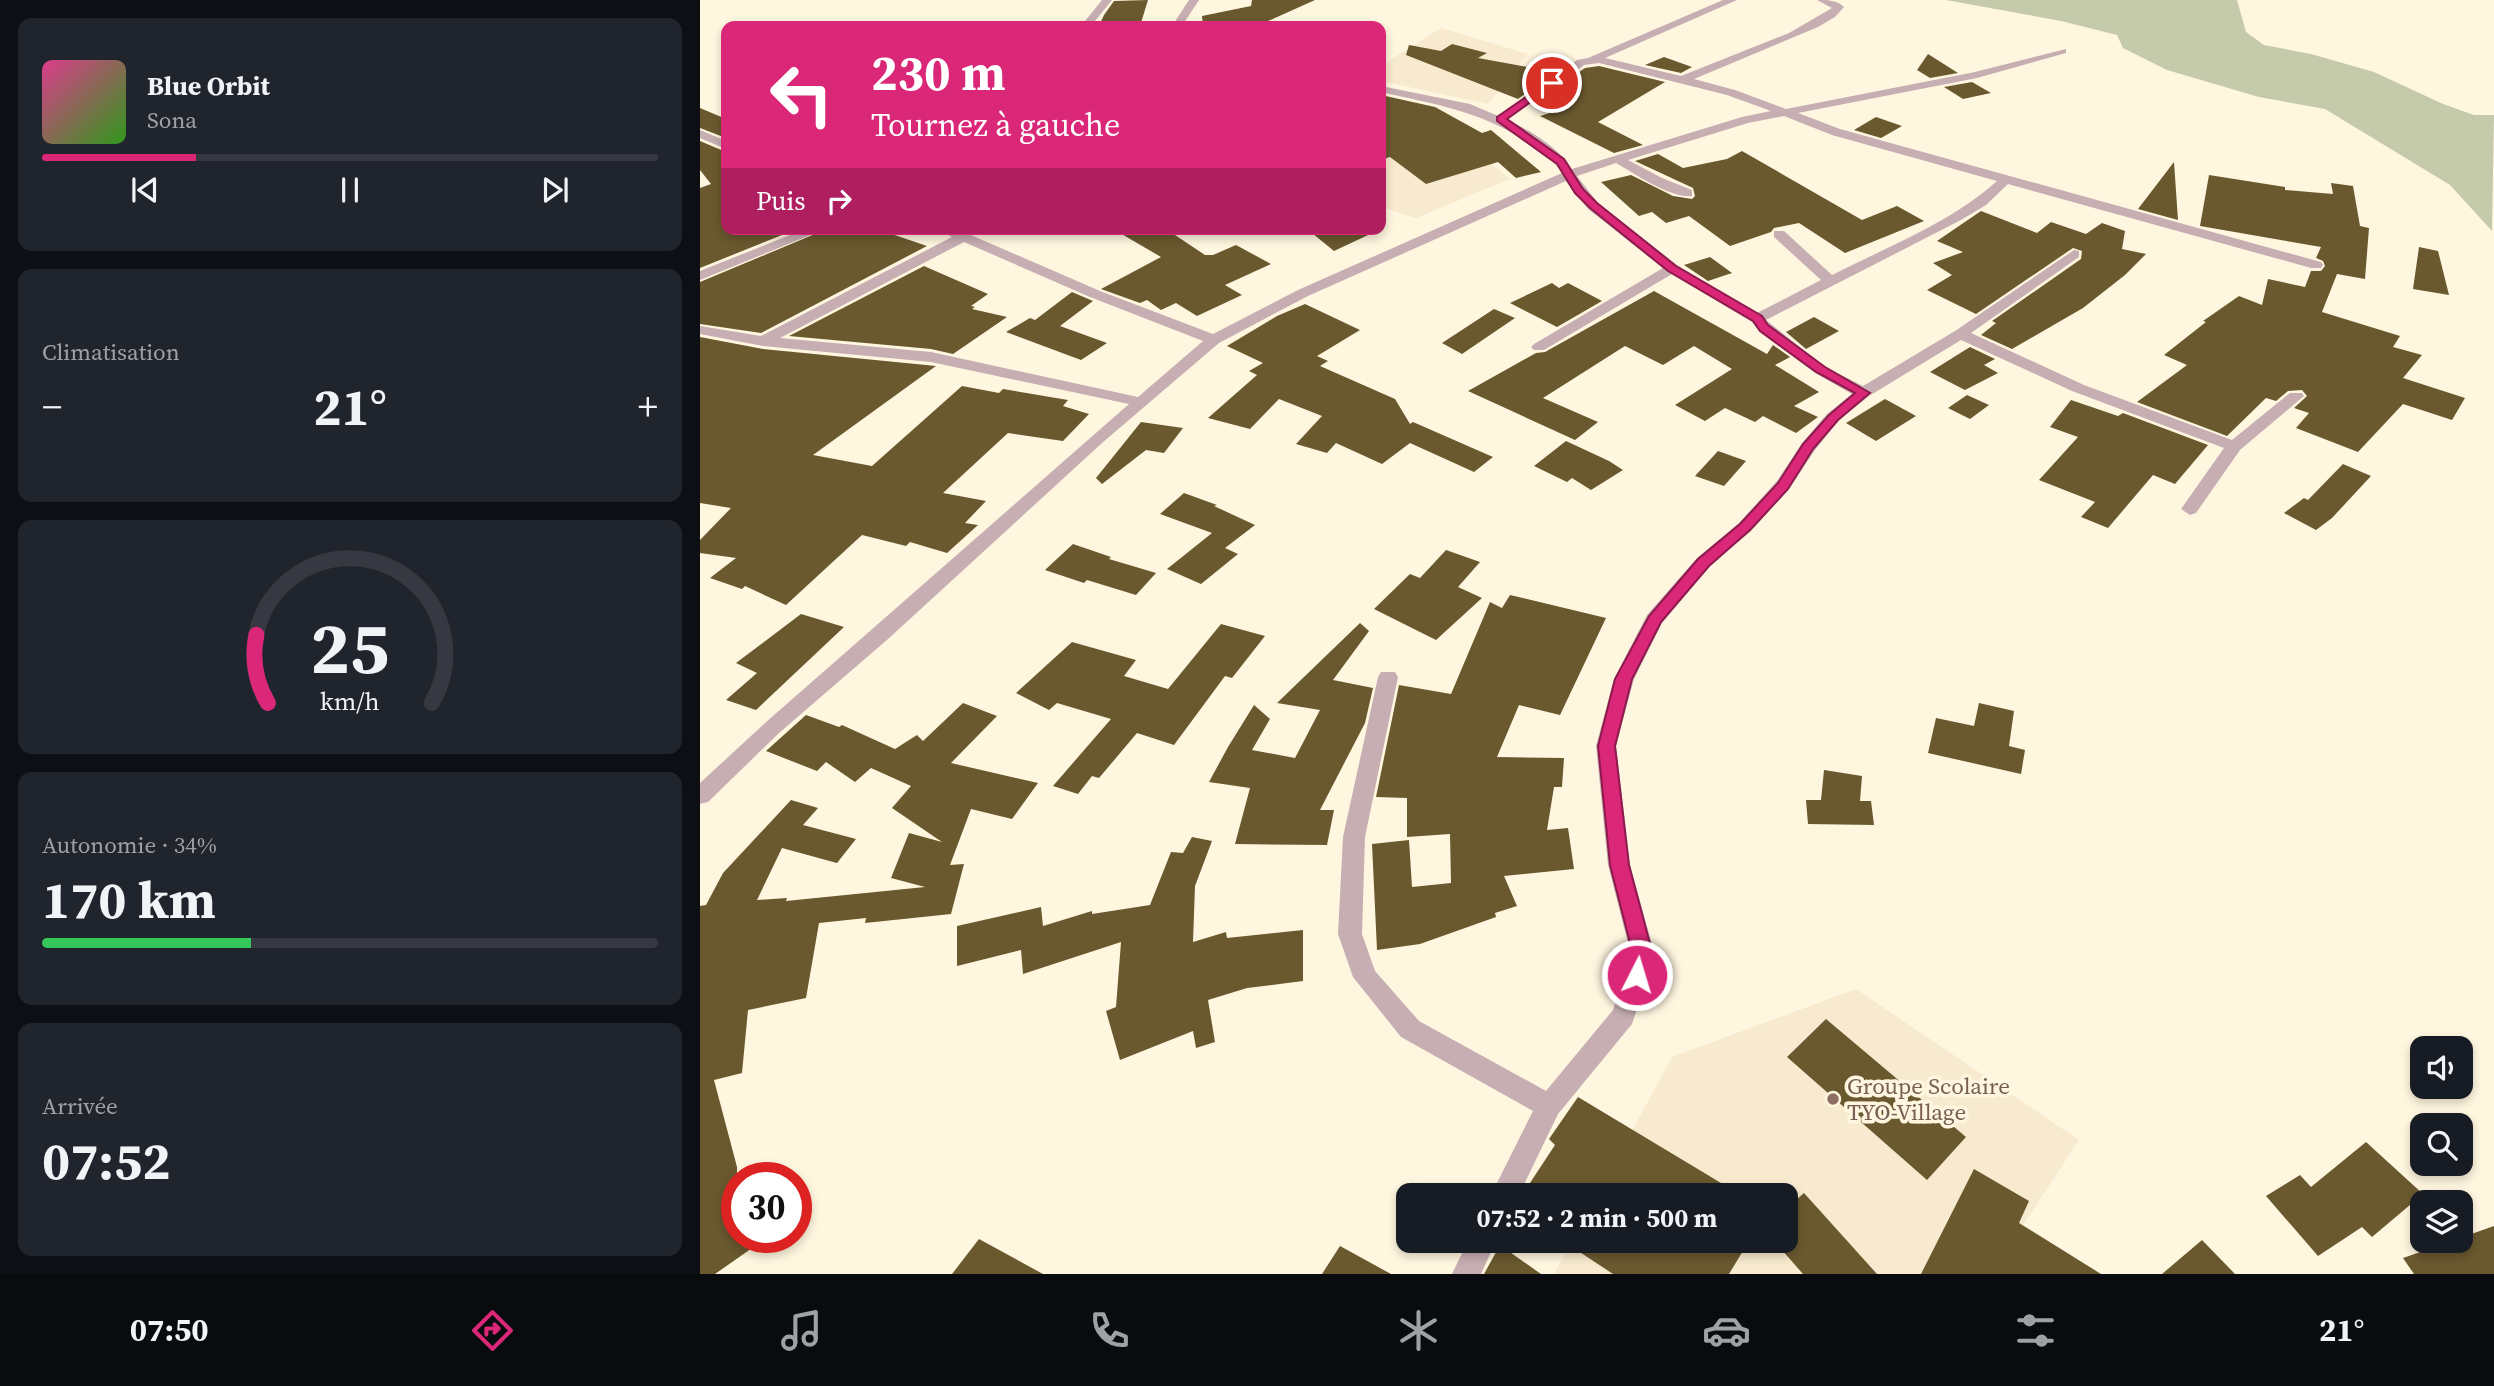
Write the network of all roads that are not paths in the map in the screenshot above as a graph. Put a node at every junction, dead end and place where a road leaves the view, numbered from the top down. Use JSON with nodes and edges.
{"nodes":[{"id":1,"x":1107,"y":0,"type":"edge"},
{"id":2,"x":1194,"y":0,"type":"edge"},
{"id":3,"x":1732,"y":0,"type":"edge"},
{"id":4,"x":1822,"y":0,"type":"edge"},
{"id":5,"x":1090,"y":21,"type":"edge"},
{"id":6,"x":1180,"y":21,"type":"edge"},
{"id":7,"x":2062,"y":51,"type":"dead end"},
{"id":8,"x":1593,"y":59,"type":"junction"},
{"id":9,"x":1682,"y":80,"type":"junction"},
{"id":10,"x":1386,"y":90,"type":"edge"},
{"id":11,"x":1781,"y":111,"type":"junction"},
{"id":12,"x":1501,"y":119,"type":"junction"},
{"id":13,"x":700,"y":134,"type":"edge"},
{"id":14,"x":721,"y":143,"type":"edge"},
{"id":15,"x":1617,"y":159,"type":"junction"},
{"id":16,"x":1570,"y":175,"type":"junction"},
{"id":17,"x":2005,"y":180,"type":"junction"},
{"id":18,"x":1687,"y":193,"type":"dead end"},
{"id":19,"x":1779,"y":234,"type":"dead end"},
{"id":20,"x":803,"y":235,"type":"edge"},
{"id":21,"x":958,"y":235,"type":"edge"},
{"id":22,"x":963,"y":237,"type":"junction"},
{"id":23,"x":2074,"y":254,"type":"dead end"},
{"id":24,"x":2316,"y":265,"type":"dead end"},
{"id":25,"x":1672,"y":268,"type":"junction"},
{"id":26,"x":700,"y":276,"type":"edge"},
{"id":27,"x":1830,"y":281,"type":"junction"},
{"id":28,"x":1757,"y":319,"type":"junction"},
{"id":29,"x":700,"y":330,"type":"edge"},
{"id":30,"x":1960,"y":334,"type":"junction"},
{"id":31,"x":1214,"y":340,"type":"junction"},
{"id":32,"x":763,"y":341,"type":"junction"},
{"id":33,"x":1539,"y":347,"type":"dead end"},
{"id":34,"x":1863,"y":393,"type":"junction"},
{"id":35,"x":2296,"y":396,"type":"dead end"},
{"id":36,"x":1141,"y":402,"type":"junction"},
{"id":37,"x":2234,"y":446,"type":"junction"},
{"id":38,"x":2190,"y":509,"type":"dead end"},
{"id":39,"x":1388,"y":677,"type":"dead end"},
{"id":40,"x":700,"y":796,"type":"edge"},
{"id":41,"x":1549,"y":1106,"type":"junction"},
{"id":42,"x":1511,"y":1183,"type":"edge"},
{"id":43,"x":1476,"y":1253,"type":"edge"},
{"id":44,"x":1466,"y":1274,"type":"edge"}],
"edges":[{"from":1,"to":5,"type":"street"},
{"from":2,"to":6,"type":"street"},
{"from":3,"to":8,"type":"street"},
{"from":4,"to":9,"type":"street"},
{"from":7,"to":11,"type":"street"},
{"from":8,"to":9,"type":"street"},
{"from":8,"to":12,"type":"street"},
{"from":9,"to":11,"type":"street"},
{"from":10,"to":12,"type":"street"},
{"from":11,"to":15,"type":"street"},
{"from":11,"to":17,"type":"street"},
{"from":12,"to":16,"type":"street"},
{"from":13,"to":14,"type":"street"},
{"from":15,"to":16,"type":"street"},
{"from":15,"to":18,"type":"street"},
{"from":16,"to":25,"type":"street"},
{"from":16,"to":31,"type":"street"},
{"from":17,"to":24,"type":"street"},
{"from":17,"to":27,"type":"street"},
{"from":19,"to":27,"type":"street"},
{"from":20,"to":26,"type":"street"},
{"from":21,"to":22,"type":"street"},
{"from":22,"to":31,"type":"street"},
{"from":22,"to":32,"type":"street"},
{"from":23,"to":30,"type":"street"},
{"from":25,"to":28,"type":"street"},
{"from":25,"to":33,"type":"street"},
{"from":27,"to":28,"type":"street"},
{"from":28,"to":34,"type":"street"},
{"from":29,"to":32,"type":"street"},
{"from":30,"to":34,"type":"street"},
{"from":30,"to":37,"type":"street"},
{"from":31,"to":36,"type":"street"},
{"from":32,"to":36,"type":"street"},
{"from":34,"to":41,"type":"street"},
{"from":35,"to":37,"type":"street"},
{"from":36,"to":40,"type":"street"},
{"from":37,"to":38,"type":"street"},
{"from":39,"to":41,"type":"street"},
{"from":41,"to":42,"type":"street"},
{"from":43,"to":44,"type":"street"}]}
